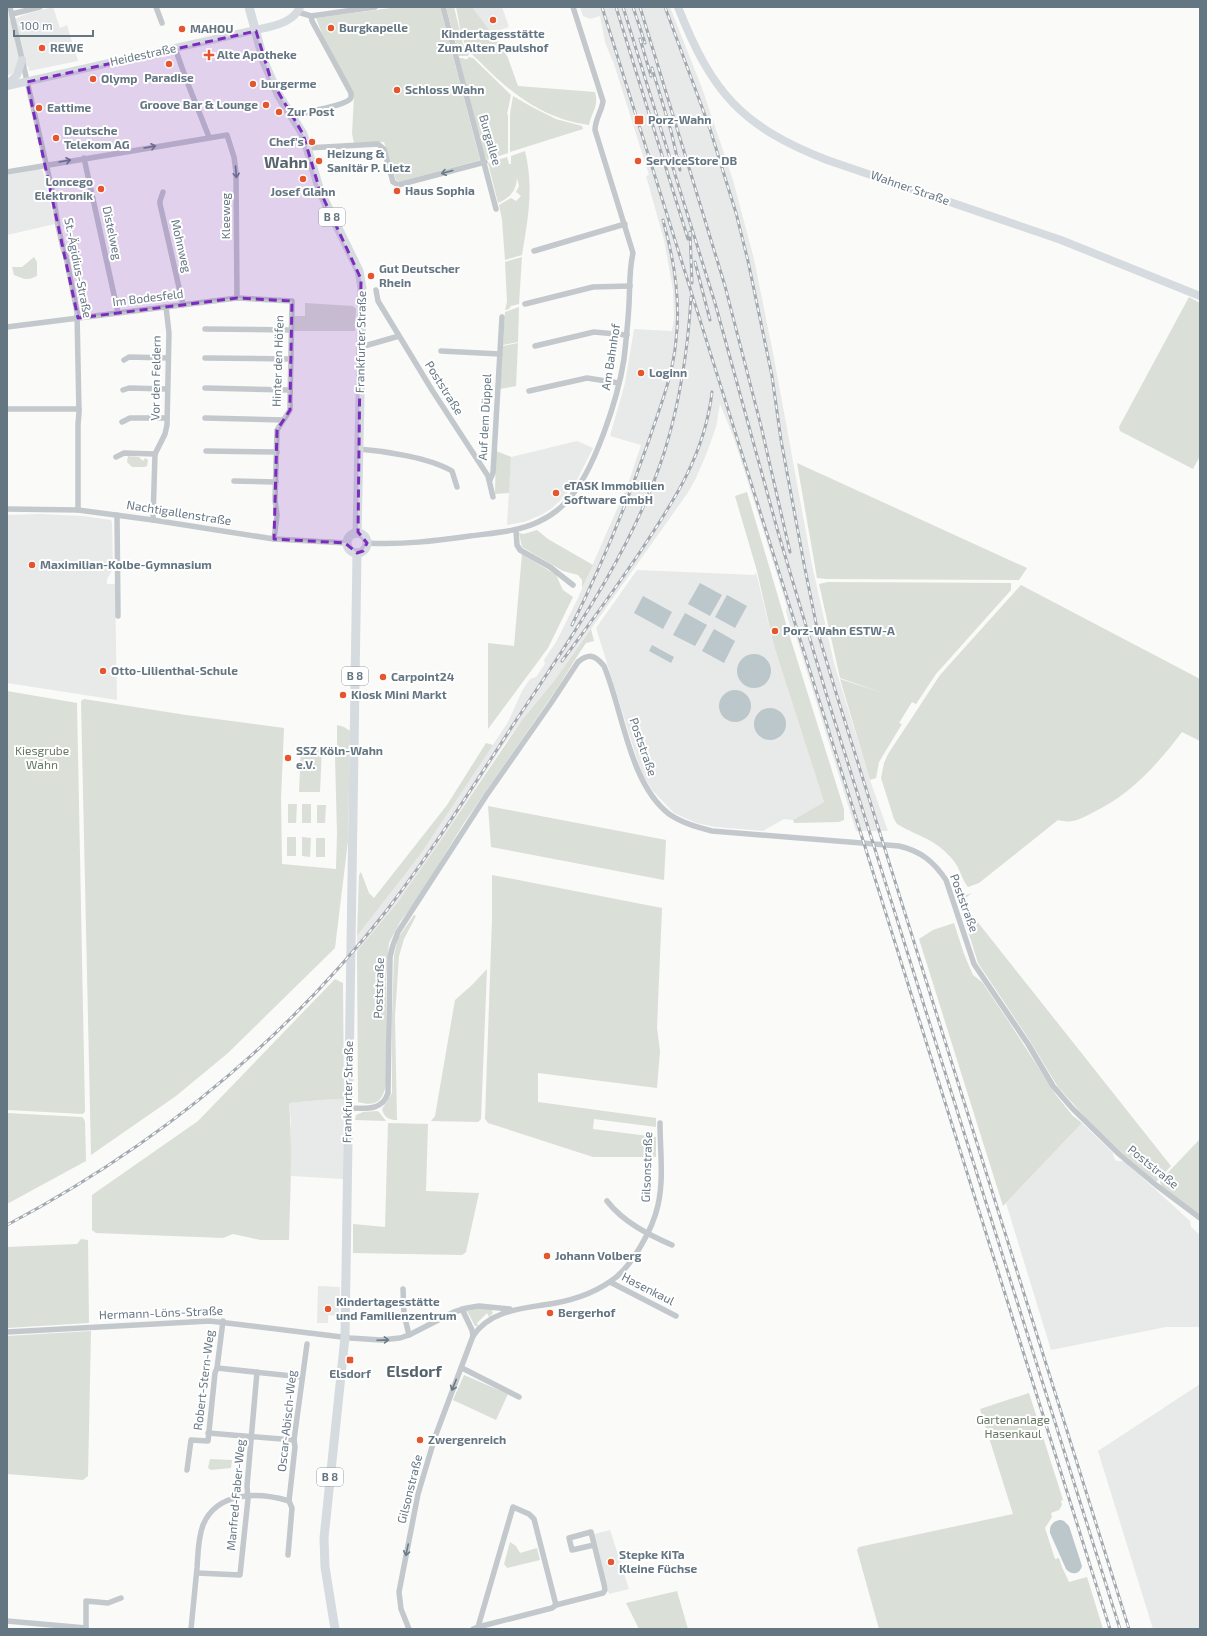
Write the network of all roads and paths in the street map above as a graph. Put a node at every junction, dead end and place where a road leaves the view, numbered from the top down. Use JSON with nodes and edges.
{"nodes":[{"id":1,"x":10,"y":7,"type":"edge"},
{"id":2,"x":40,"y":7,"type":"edge"},
{"id":3,"x":156,"y":7,"type":"edge"},
{"id":4,"x":249,"y":7,"type":"edge"},
{"id":5,"x":375,"y":7,"type":"edge"},
{"id":6,"x":443,"y":7,"type":"edge"},
{"id":7,"x":573,"y":7,"type":"edge"},
{"id":8,"x":678,"y":7,"type":"edge"},
{"id":9,"x":299,"y":10,"type":"edge"},
{"id":10,"x":12,"y":14,"type":"junction"},
{"id":11,"x":311,"y":16,"type":"junction"},
{"id":12,"x":162,"y":23,"type":"dead end"},
{"id":13,"x":256,"y":31,"type":"junction"},
{"id":14,"x":175,"y":48,"type":"junction"},
{"id":15,"x":22,"y":60,"type":"junction"},
{"id":16,"x":27,"y":82,"type":"junction"},
{"id":17,"x":7,"y":86,"type":"edge"},
{"id":18,"x":293,"y":117,"type":"junction"},
{"id":19,"x":209,"y":137,"type":"junction"},
{"id":20,"x":307,"y":148,"type":"junction"},
{"id":21,"x":84,"y":158,"type":"junction"},
{"id":22,"x":485,"y":162,"type":"junction"},
{"id":23,"x":45,"y":164,"type":"junction"},
{"id":24,"x":7,"y":172,"type":"edge"},
{"id":25,"x":163,"y":192,"type":"dead end"},
{"id":26,"x":496,"y":209,"type":"dead end"},
{"id":27,"x":625,"y":224,"type":"junction"},
{"id":28,"x":534,"y":251,"type":"dead end"},
{"id":29,"x":630,"y":286,"type":"junction"},
{"id":30,"x":376,"y":290,"type":"dead end"},
{"id":31,"x":1200,"y":296,"type":"edge"},
{"id":32,"x":237,"y":298,"type":"junction"},
{"id":33,"x":292,"y":301,"type":"joint"},
{"id":34,"x":182,"y":304,"type":"junction"},
{"id":35,"x":525,"y":304,"type":"dead end"},
{"id":36,"x":166,"y":307,"type":"junction"},
{"id":37,"x":118,"y":313,"type":"junction"},
{"id":38,"x":502,"y":317,"type":"dead end"},
{"id":39,"x":78,"y":318,"type":"junction"},
{"id":40,"x":7,"y":327,"type":"edge"},
{"id":41,"x":205,"y":329,"type":"dead end"},
{"id":42,"x":290,"y":330,"type":"junction"},
{"id":43,"x":627,"y":335,"type":"junction"},
{"id":44,"x":399,"y":336,"type":"junction"},
{"id":45,"x":535,"y":346,"type":"dead end"},
{"id":46,"x":361,"y":347,"type":"junction"},
{"id":47,"x":441,"y":351,"type":"dead end"},
{"id":48,"x":500,"y":354,"type":"junction"},
{"id":49,"x":168,"y":358,"type":"junction"},
{"id":50,"x":205,"y":358,"type":"dead end"},
{"id":51,"x":290,"y":359,"type":"junction"},
{"id":52,"x":124,"y":360,"type":"dead end"},
{"id":53,"x":619,"y":383,"type":"junction"},
{"id":54,"x":205,"y":388,"type":"dead end"},
{"id":55,"x":167,"y":389,"type":"junction"},
{"id":56,"x":123,"y":390,"type":"dead end"},
{"id":57,"x":290,"y":390,"type":"junction"},
{"id":58,"x":530,"y":391,"type":"dead end"},
{"id":59,"x":7,"y":409,"type":"edge"},
{"id":60,"x":79,"y":409,"type":"junction"},
{"id":61,"x":167,"y":418,"type":"junction"},
{"id":62,"x":205,"y":418,"type":"dead end"},
{"id":63,"x":283,"y":420,"type":"junction"},
{"id":64,"x":122,"y":422,"type":"dead end"},
{"id":65,"x":360,"y":449,"type":"junction"},
{"id":66,"x":206,"y":451,"type":"dead end"},
{"id":67,"x":277,"y":452,"type":"junction"},
{"id":68,"x":155,"y":454,"type":"junction"},
{"id":69,"x":116,"y":457,"type":"dead end"},
{"id":70,"x":490,"y":480,"type":"junction"},
{"id":71,"x":234,"y":481,"type":"dead end"},
{"id":72,"x":276,"y":482,"type":"junction"},
{"id":73,"x":457,"y":487,"type":"dead end"},
{"id":74,"x":493,"y":497,"type":"dead end"},
{"id":75,"x":7,"y":509,"type":"edge"},
{"id":76,"x":78,"y":510,"type":"junction"},
{"id":77,"x":117,"y":515,"type":"junction"},
{"id":78,"x":153,"y":520,"type":"junction"},
{"id":79,"x":516,"y":530,"type":"junction"},
{"id":80,"x":357,"y":533,"type":"junction"},
{"id":81,"x":274,"y":539,"type":"junction"},
{"id":82,"x":347,"y":543,"type":"junction"},
{"id":83,"x":367,"y":543,"type":"junction"},
{"id":84,"x":357,"y":553,"type":"junction"},
{"id":85,"x":573,"y":585,"type":"dead end"},
{"id":86,"x":118,"y":616,"type":"dead end"},
{"id":87,"x":348,"y":1108,"type":"junction"},
{"id":88,"x":660,"y":1124,"type":"dead end"},
{"id":89,"x":607,"y":1201,"type":"dead end"},
{"id":90,"x":1200,"y":1218,"type":"edge"},
{"id":91,"x":647,"y":1234,"type":"junction"},
{"id":92,"x":672,"y":1245,"type":"dead end"},
{"id":93,"x":610,"y":1282,"type":"junction"},
{"id":94,"x":403,"y":1289,"type":"dead end"},
{"id":95,"x":462,"y":1309,"type":"junction"},
{"id":96,"x":514,"y":1310,"type":"junction"},
{"id":97,"x":676,"y":1316,"type":"dead end"},
{"id":98,"x":223,"y":1322,"type":"junction"},
{"id":99,"x":7,"y":1332,"type":"edge"},
{"id":100,"x":409,"y":1335,"type":"junction"},
{"id":101,"x":473,"y":1336,"type":"junction"},
{"id":102,"x":344,"y":1337,"type":"junction"},
{"id":103,"x":307,"y":1344,"type":"dead end"},
{"id":104,"x":217,"y":1368,"type":"junction"},
{"id":105,"x":462,"y":1368,"type":"junction"},
{"id":106,"x":257,"y":1372,"type":"junction"},
{"id":107,"x":302,"y":1377,"type":"junction"},
{"id":108,"x":519,"y":1397,"type":"dead end"},
{"id":109,"x":208,"y":1433,"type":"junction"},
{"id":110,"x":252,"y":1437,"type":"junction"},
{"id":111,"x":294,"y":1440,"type":"junction"},
{"id":112,"x":188,"y":1470,"type":"dead end"},
{"id":113,"x":248,"y":1495,"type":"junction"},
{"id":114,"x":289,"y":1501,"type":"junction"},
{"id":115,"x":594,"y":1545,"type":"junction"},
{"id":116,"x":288,"y":1555,"type":"dead end"},
{"id":117,"x":197,"y":1573,"type":"junction"},
{"id":118,"x":121,"y":1598,"type":"dead end"},
{"id":119,"x":556,"y":1605,"type":"junction"},
{"id":120,"x":7,"y":1621,"type":"edge"},
{"id":121,"x":86,"y":1628,"type":"edge"},
{"id":122,"x":476,"y":1628,"type":"edge"},
{"id":123,"x":191,"y":1629,"type":"edge"},
{"id":124,"x":335,"y":1629,"type":"edge"},
{"id":125,"x":409,"y":1629,"type":"edge"}],
"edges":[{"from":1,"to":10,"type":"street","name":"St.-Ägidius-Straße"},
{"from":2,"to":10,"type":"street"},
{"from":3,"to":12,"type":"street"},
{"from":4,"to":13,"type":"main road","name":"Frankfurter Straße","number":"B 8"},
{"from":5,"to":11,"type":"street"},
{"from":6,"to":22,"type":"street","name":"Burgallee"},
{"from":7,"to":27,"type":"street","name":"Am Bahnhof"},
{"from":8,"to":31,"type":"street","name":"Wahner Straße"},
{"from":9,"to":11,"type":"street"},
{"from":9,"to":13,"type":"street","name":"Heidestraße"},
{"from":10,"to":15,"type":"street","name":"St.-Ägidius-Straße"},
{"from":11,"to":18,"type":"street"},
{"from":13,"to":14,"type":"street","name":"Heidestraße"},
{"from":13,"to":18,"type":"main road","name":"Frankfurter Straße","number":"B 8"},
{"from":14,"to":16,"type":"street","name":"Heidestraße"},
{"from":14,"to":19,"type":"street"},
{"from":15,"to":16,"type":"street","name":"St.-Ägidius-Straße"},
{"from":15,"to":17,"type":"street"},
{"from":16,"to":17,"type":"street","name":"Heidestraße"},
{"from":16,"to":23,"type":"street","name":"St.-Ägidius-Straße"},
{"from":18,"to":20,"type":"main road","name":"Frankfurter Straße","number":"B 8"},
{"from":21,"to":19,"type":"street","one_way":true},
{"from":19,"to":32,"type":"street","name":"Kleeweg","one_way":true},
{"from":22,"to":20,"type":"street","one_way":true},
{"from":20,"to":46,"type":"main road","name":"Frankfurter Straße","number":"B 8"},
{"from":23,"to":21,"type":"street","one_way":true},
{"from":21,"to":37,"type":"street","name":"Distelweg"},
{"from":22,"to":26,"type":"street","name":"Burgallee"},
{"from":23,"to":24,"type":"street"},
{"from":23,"to":39,"type":"street","name":"St.-Ägidius-Straße"},
{"from":25,"to":34,"type":"street","name":"Mohnweg"},
{"from":27,"to":28,"type":"street"},
{"from":27,"to":29,"type":"street","name":"Am Bahnhof"},
{"from":29,"to":35,"type":"street"},
{"from":29,"to":43,"type":"street","name":"Am Bahnhof"},
{"from":30,"to":44,"type":"street","name":"Poststraße"},
{"from":32,"to":33,"type":"street","name":"Im Bodesfeld"},
{"from":32,"to":34,"type":"street","name":"Im Bodesfeld"},
{"from":33,"to":42,"type":"street","name":"Hinter den Höfen"},
{"from":34,"to":36,"type":"street","name":"Im Bodesfeld"},
{"from":36,"to":37,"type":"street","name":"Im Bodesfeld"},
{"from":36,"to":49,"type":"street","name":"Vor den Feldern"},
{"from":37,"to":39,"type":"street","name":"Im Bodesfeld"},
{"from":38,"to":48,"type":"street","name":"Auf dem Düppel"},
{"from":39,"to":40,"type":"street","name":"Im Bodesfeld"},
{"from":39,"to":60,"type":"street","name":"St.-Ägidius-Straße"},
{"from":41,"to":42,"type":"street"},
{"from":42,"to":51,"type":"street","name":"Hinter den Höfen"},
{"from":43,"to":45,"type":"street"},
{"from":43,"to":53,"type":"street","name":"Am Bahnhof"},
{"from":44,"to":46,"type":"street"},
{"from":44,"to":70,"type":"street","name":"Poststraße"},
{"from":46,"to":65,"type":"main road","name":"Frankfurter Straße","number":"B 8"},
{"from":47,"to":48,"type":"street"},
{"from":48,"to":70,"type":"street","name":"Auf dem Düppel"},
{"from":49,"to":52,"type":"street"},
{"from":49,"to":55,"type":"street","name":"Vor den Feldern"},
{"from":50,"to":51,"type":"street"},
{"from":51,"to":57,"type":"street","name":"Hinter den Höfen"},
{"from":53,"to":58,"type":"street"},
{"from":53,"to":79,"type":"street","name":"Am Bahnhof"},
{"from":54,"to":57,"type":"street"},
{"from":55,"to":56,"type":"street"},
{"from":55,"to":61,"type":"street","name":"Vor den Feldern"},
{"from":57,"to":63,"type":"street","name":"Hinter den Höfen"},
{"from":59,"to":60,"type":"street"},
{"from":60,"to":76,"type":"street","name":"St.-Ägidius-Straße"},
{"from":61,"to":64,"type":"street"},
{"from":61,"to":68,"type":"street","name":"Vor den Feldern"},
{"from":62,"to":63,"type":"street"},
{"from":63,"to":67,"type":"street","name":"Hinter den Höfen"},
{"from":65,"to":73,"type":"street"},
{"from":65,"to":80,"type":"main road","name":"Frankfurter Straße","number":"B 8"},
{"from":66,"to":67,"type":"street"},
{"from":67,"to":72,"type":"street","name":"Hinter den Höfen"},
{"from":68,"to":69,"type":"street"},
{"from":68,"to":78,"type":"street","name":"Vor den Feldern"},
{"from":70,"to":74,"type":"street","name":"Poststraße"},
{"from":71,"to":72,"type":"street"},
{"from":72,"to":81,"type":"street","name":"Hinter den Höfen"},
{"from":75,"to":76,"type":"street","name":"Nachtigallenstraße"},
{"from":76,"to":77,"type":"street","name":"Nachtigallenstraße"},
{"from":77,"to":78,"type":"street","name":"Nachtigallenstraße"},
{"from":77,"to":86,"type":"street"},
{"from":78,"to":81,"type":"street","name":"Nachtigallenstraße"},
{"from":79,"to":83,"type":"street","name":"Am Bahnhof"},
{"from":79,"to":85,"type":"street"},
{"from":80,"to":82,"type":"main road"},
{"from":80,"to":83,"type":"main road"},
{"from":81,"to":82,"type":"street","name":"Nachtigallenstraße"},
{"from":82,"to":84,"type":"main road"},
{"from":83,"to":84,"type":"main road"},
{"from":84,"to":87,"type":"main road","name":"Frankfurter Straße","number":"B 8"},
{"from":87,"to":90,"type":"street","name":"Poststraße"},
{"from":87,"to":102,"type":"main road","name":"Frankfurter Straße","number":"B 8"},
{"from":88,"to":91,"type":"street","name":"Gilsonstraße"},
{"from":89,"to":91,"type":"street"},
{"from":91,"to":92,"type":"street"},
{"from":91,"to":93,"type":"street","name":"Gilsonstraße"},
{"from":93,"to":96,"type":"street","name":"Gilsonstraße"},
{"from":93,"to":97,"type":"street","name":"Hasenkaul"},
{"from":94,"to":100,"type":"street"},
{"from":95,"to":96,"type":"street","name":"Gilsonstraße"},
{"from":95,"to":100,"type":"street","name":"Hermann-Löns-Straße"},
{"from":95,"to":101,"type":"street"},
{"from":96,"to":101,"type":"street","name":"Gilsonstraße"},
{"from":98,"to":99,"type":"street","name":"Hermann-Löns-Straße"},
{"from":98,"to":102,"type":"street","name":"Hermann-Löns-Straße"},
{"from":98,"to":104,"type":"street","name":"Robert-Stern-Weg"},
{"from":102,"to":100,"type":"street","name":"Hermann-Löns-Straße","one_way":true},
{"from":101,"to":105,"type":"street","name":"Gilsonstraße"},
{"from":102,"to":124,"type":"main road","name":"Frankfurter Straße","number":"B 8"},
{"from":103,"to":107,"type":"street","name":"Oscar-Abisch-Weg"},
{"from":104,"to":106,"type":"street"},
{"from":104,"to":109,"type":"street","name":"Robert-Stern-Weg"},
{"from":105,"to":108,"type":"street"},
{"from":105,"to":125,"type":"street","name":"Gilsonstraße","one_way":true},
{"from":106,"to":107,"type":"street"},
{"from":106,"to":110,"type":"street","name":"Manfred-Faber-Weg"},
{"from":107,"to":111,"type":"street","name":"Oscar-Abisch-Weg"},
{"from":109,"to":110,"type":"street"},
{"from":109,"to":112,"type":"street","name":"Robert-Stern-Weg"},
{"from":110,"to":111,"type":"street"},
{"from":110,"to":113,"type":"street","name":"Manfred-Faber-Weg"},
{"from":111,"to":114,"type":"street","name":"Oscar-Abisch-Weg"},
{"from":113,"to":114,"type":"street"},
{"from":113,"to":117,"type":"street"},
{"from":113,"to":117,"type":"street","name":"Manfred-Faber-Weg"},
{"from":114,"to":116,"type":"street"},
{"from":115,"to":115,"type":"street"},
{"from":115,"to":119,"type":"street"},
{"from":117,"to":123,"type":"street"},
{"from":118,"to":121,"type":"street"},
{"from":119,"to":122,"type":"street"},
{"from":119,"to":122,"type":"street"},
{"from":120,"to":121,"type":"street"}]}
